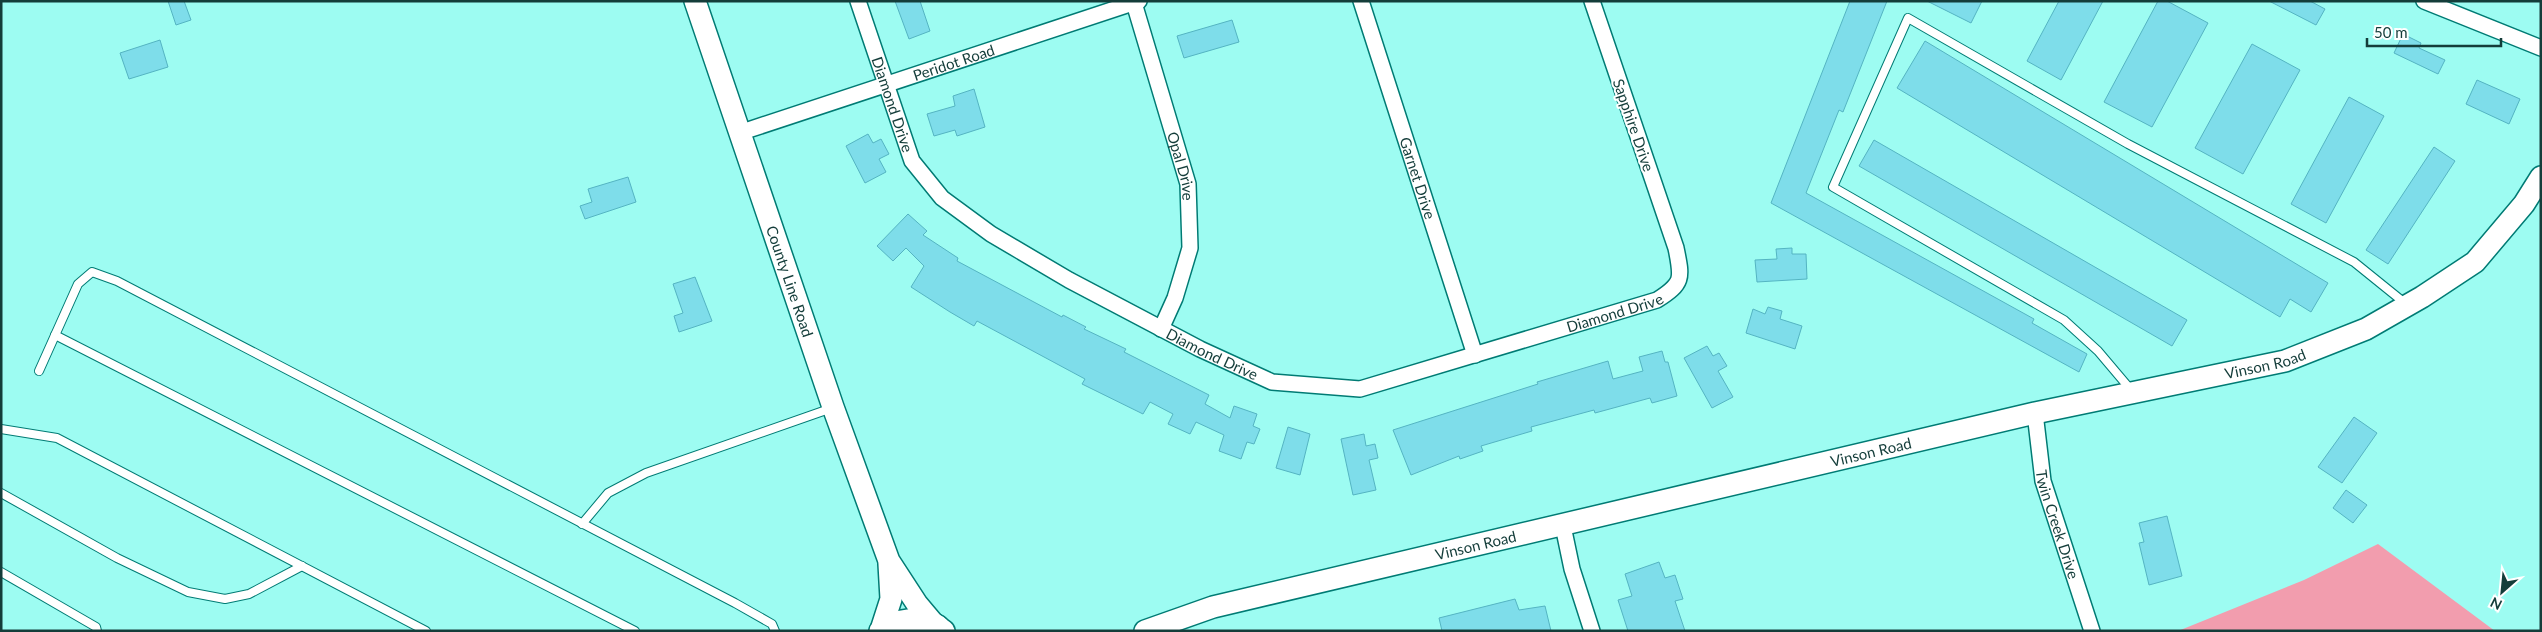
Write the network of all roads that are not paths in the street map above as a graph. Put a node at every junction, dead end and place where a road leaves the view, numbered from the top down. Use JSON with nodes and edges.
{"nodes":[{"id":1,"x":695,"y":1,"type":"edge"},
{"id":2,"x":858,"y":1,"type":"edge"},
{"id":3,"x":1361,"y":1,"type":"edge"},
{"id":4,"x":1592,"y":1,"type":"edge"},
{"id":5,"x":2424,"y":1,"type":"edge"},
{"id":6,"x":1137,"y":2,"type":"edge"},
{"id":7,"x":2541,"y":48,"type":"edge"},
{"id":8,"x":888,"y":84,"type":"junction"},
{"id":9,"x":740,"y":133,"type":"junction"},
{"id":10,"x":2541,"y":177,"type":"edge"},
{"id":11,"x":1676,"y":248,"type":"joint"},
{"id":12,"x":2407,"y":305,"type":"junction"},
{"id":13,"x":1161,"y":329,"type":"junction"},
{"id":14,"x":55,"y":335,"type":"junction"},
{"id":15,"x":1475,"y":355,"type":"junction"},
{"id":16,"x":39,"y":371,"type":"dead end"},
{"id":17,"x":2133,"y":393,"type":"junction"},
{"id":18,"x":833,"y":408,"type":"junction"},
{"id":19,"x":2035,"y":414,"type":"junction"},
{"id":20,"x":1,"y":429,"type":"edge"},
{"id":21,"x":1,"y":493,"type":"edge"},
{"id":22,"x":582,"y":524,"type":"junction"},
{"id":23,"x":1563,"y":526,"type":"junction"},
{"id":24,"x":889,"y":561,"type":"junction"},
{"id":25,"x":302,"y":566,"type":"junction"},
{"id":26,"x":1,"y":572,"type":"edge"},
{"id":27,"x":938,"y":627,"type":"edge"},
{"id":28,"x":97,"y":631,"type":"edge"},
{"id":29,"x":426,"y":631,"type":"edge"},
{"id":30,"x":635,"y":631,"type":"edge"},
{"id":31,"x":775,"y":631,"type":"edge"},
{"id":32,"x":881,"y":631,"type":"edge"},
{"id":33,"x":1145,"y":631,"type":"edge"},
{"id":34,"x":1592,"y":631,"type":"edge"},
{"id":35,"x":2092,"y":631,"type":"edge"}],
"edges":[{"from":1,"to":9,"type":"street","name":"County Line Road"},
{"from":2,"to":8,"type":"street","name":"Diamond Drive"},
{"from":3,"to":15,"type":"street","name":"Garnet Drive"},
{"from":4,"to":11,"type":"street","name":"Sapphire Drive"},
{"from":5,"to":7,"type":"street"},
{"from":6,"to":8,"type":"street","name":"Peridot Road"},
{"from":6,"to":13,"type":"street","name":"Opal Drive"},
{"from":8,"to":9,"type":"street","name":"Peridot Road"},
{"from":8,"to":13,"type":"street","name":"Diamond Drive"},
{"from":9,"to":18,"type":"street","name":"County Line Road"},
{"from":10,"to":12,"type":"street","name":"Vinson Road"},
{"from":11,"to":15,"type":"street","name":"Diamond Drive"},
{"from":12,"to":17,"type":"street","name":"Vinson Road"},
{"from":12,"to":17,"type":"lane"},
{"from":13,"to":15,"type":"street","name":"Diamond Drive"},
{"from":14,"to":16,"type":"lane"},
{"from":14,"to":22,"type":"lane"},
{"from":14,"to":30,"type":"lane"},
{"from":17,"to":19,"type":"street","name":"Vinson Road"},
{"from":18,"to":22,"type":"lane"},
{"from":18,"to":24,"type":"street","name":"County Line Road"},
{"from":19,"to":23,"type":"street","name":"Vinson Road"},
{"from":19,"to":35,"type":"street","name":"Twin Creek Drive"},
{"from":20,"to":25,"type":"lane"},
{"from":21,"to":25,"type":"lane"},
{"from":22,"to":31,"type":"lane"},
{"from":23,"to":33,"type":"street","name":"Vinson Road"},
{"from":23,"to":34,"type":"street"},
{"from":24,"to":27,"type":"street"},
{"from":24,"to":32,"type":"street"},
{"from":25,"to":29,"type":"lane"},
{"from":26,"to":28,"type":"lane"},
{"from":27,"to":32,"type":"street"}]}
